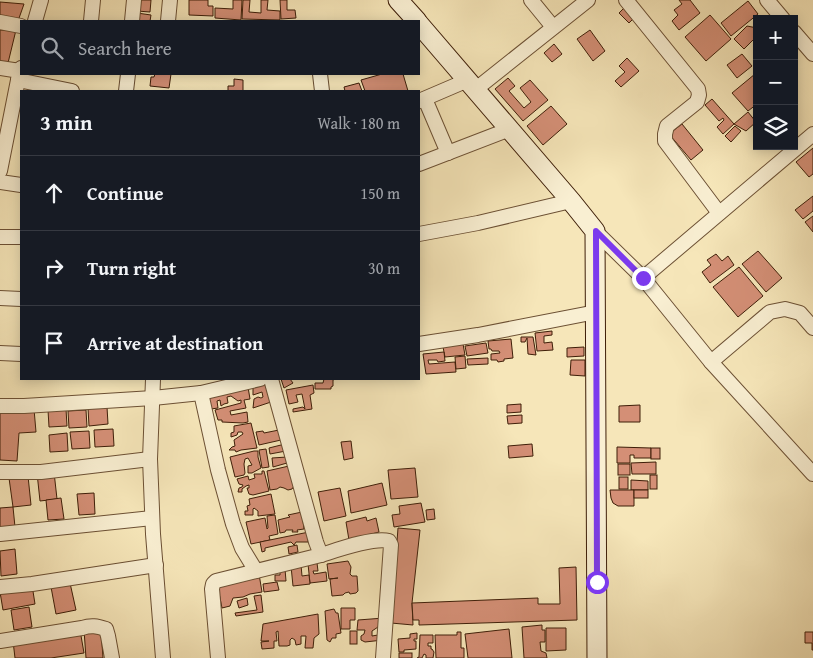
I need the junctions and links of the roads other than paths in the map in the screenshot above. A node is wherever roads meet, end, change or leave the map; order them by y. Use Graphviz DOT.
graph roads {
  1 [pos="41,0"];
  2 [pos="93,0"];
  3 [pos="134,0"];
  4 [pos="170,0"];
  5 [pos="398,0"];
  6 [pos="530,0"];
  7 [pos="588,0"];
  8 [pos="626,0"];
  9 [pos="767,0"];
  10 [pos="780,15"];
  11 [pos="35,20"];
  12 [pos="91,20"];
  13 [pos="132,20"];
  14 [pos="168,20"];
  15 [pos="415,20"];
  16 [pos="0,22"];
  17 [pos="20,26"];
  18 [pos="420,26"];
  19 [pos="553,27"];
  20 [pos="798,37"];
  21 [pos="813,54"];
  22 [pos="0,68"];
  23 [pos="20,73"];
  24 [pos="26,75"];
  25 [pos="128,75"];
  26 [pos="320,75"];
  27 [pos="472,85"];
  28 [pos="69,90"];
  29 [pos="126,90"];
  30 [pos="322,90"];
  31 [pos="422,100"];
  32 [pos="510,129"];
  33 [pos="813,134"];
  34 [pos="3,139"];
  35 [pos="448,153"];
  36 [pos="420,164"];
  37 [pos="0,171"];
  38 [pos="0,182"];
  39 [pos="20,186"];
  40 [pos="571,201"];
  41 [pos="719,214"];
  42 [pos="596,231"];
  43 [pos="420,234"];
  44 [pos="0,237"];
  45 [pos="20,237"];
  46 [pos="643,278"];
  47 [pos="0,298"];
  48 [pos="20,299"];
  49 [pos="596,312"];
  50 [pos="813,328"];
  51 [pos="420,344"];
  52 [pos="0,353"];
  53 [pos="20,354"];
  54 [pos="711,362"];
  55 [pos="153,380"];
  56 [pos="256,380"];
  57 [pos="272,380"];
  58 [pos="201,393"];
  59 [pos="153,398"];
  60 [pos="0,406"];
  61 [pos="150,459"];
  62 [pos="0,472"];
  63 [pos="813,474"];
  64 [pos="152,518"];
  65 [pos="0,534"];
  66 [pos="321,555"];
  67 [pos="156,565"];
  68 [pos="256,571"];
  69 [pos="0,587"];
  70 [pos="0,641"];
  71 [pos="112,658"];
  72 [pos="163,658"];
  73 [pos="218,658"];
  74 [pos="383,658"];
  75 [pos="597,658"];
  1 -- 11 [label="street"];
  2 -- 12 [label="street"];
  3 -- 13 [label="street"];
  4 -- 14 [label="street"];
  5 -- 15 [label="street"];
  6 -- 19 [label="street"];
  7 -- 19 [label="street"];
  8 -- 41 [label="street"];
  9 -- 10 [label="street"];
  16 -- 17 [label="street"];
  18 -- 27 [label="street"];
  19 -- 27 [label="street"];
  20 -- 21 [label="street"];
  22 -- 23 [label="street"];
  23 -- 34 [label="street"];
  24 -- 28 [label="street"];
  25 -- 29 [label="street"];
  26 -- 30 [label="street"];
  27 -- 31 [label="street"];
  27 -- 32 [label="street"];
  31 -- 35 [label="street"];
  32 -- 35 [label="street"];
  32 -- 40 [label="street"];
  33 -- 41 [label="street"];
  34 -- 37 [label="street"];
  35 -- 36 [label="street"];
  38 -- 39 [label="street"];
  40 -- 42 [label="street"];
  40 -- 43 [label="street"];
  41 -- 46 [label="street"];
  42 -- 46 [label="street"];
  42 -- 49 [label="street"];
  44 -- 45 [label="street"];
  46 -- 54 [label="street"];
  47 -- 48 [label="street"];
  49 -- 51 [label="street"];
  49 -- 75 [label="street"];
  50 -- 54 [label="street"];
  52 -- 53 [label="street"];
  54 -- 63 [label="street"];
  55 -- 59 [label="street"];
  56 -- 58 [label="street"];
  57 -- 66 [label="street"];
  58 -- 59 [label="street"];
  58 -- 68 [label="street"];
  59 -- 60 [label="street"];
  59 -- 61 [label="street"];
  61 -- 62 [label="street"];
  61 -- 64 [label="street"];
  64 -- 65 [label="street"];
  64 -- 67 [label="street"];
  66 -- 68 [label="street"];
  66 -- 74 [label="street"];
  67 -- 69 [label="street"];
  67 -- 72 [label="street"];
  68 -- 73 [label="street"];
  70 -- 71 [label="street"];
}
